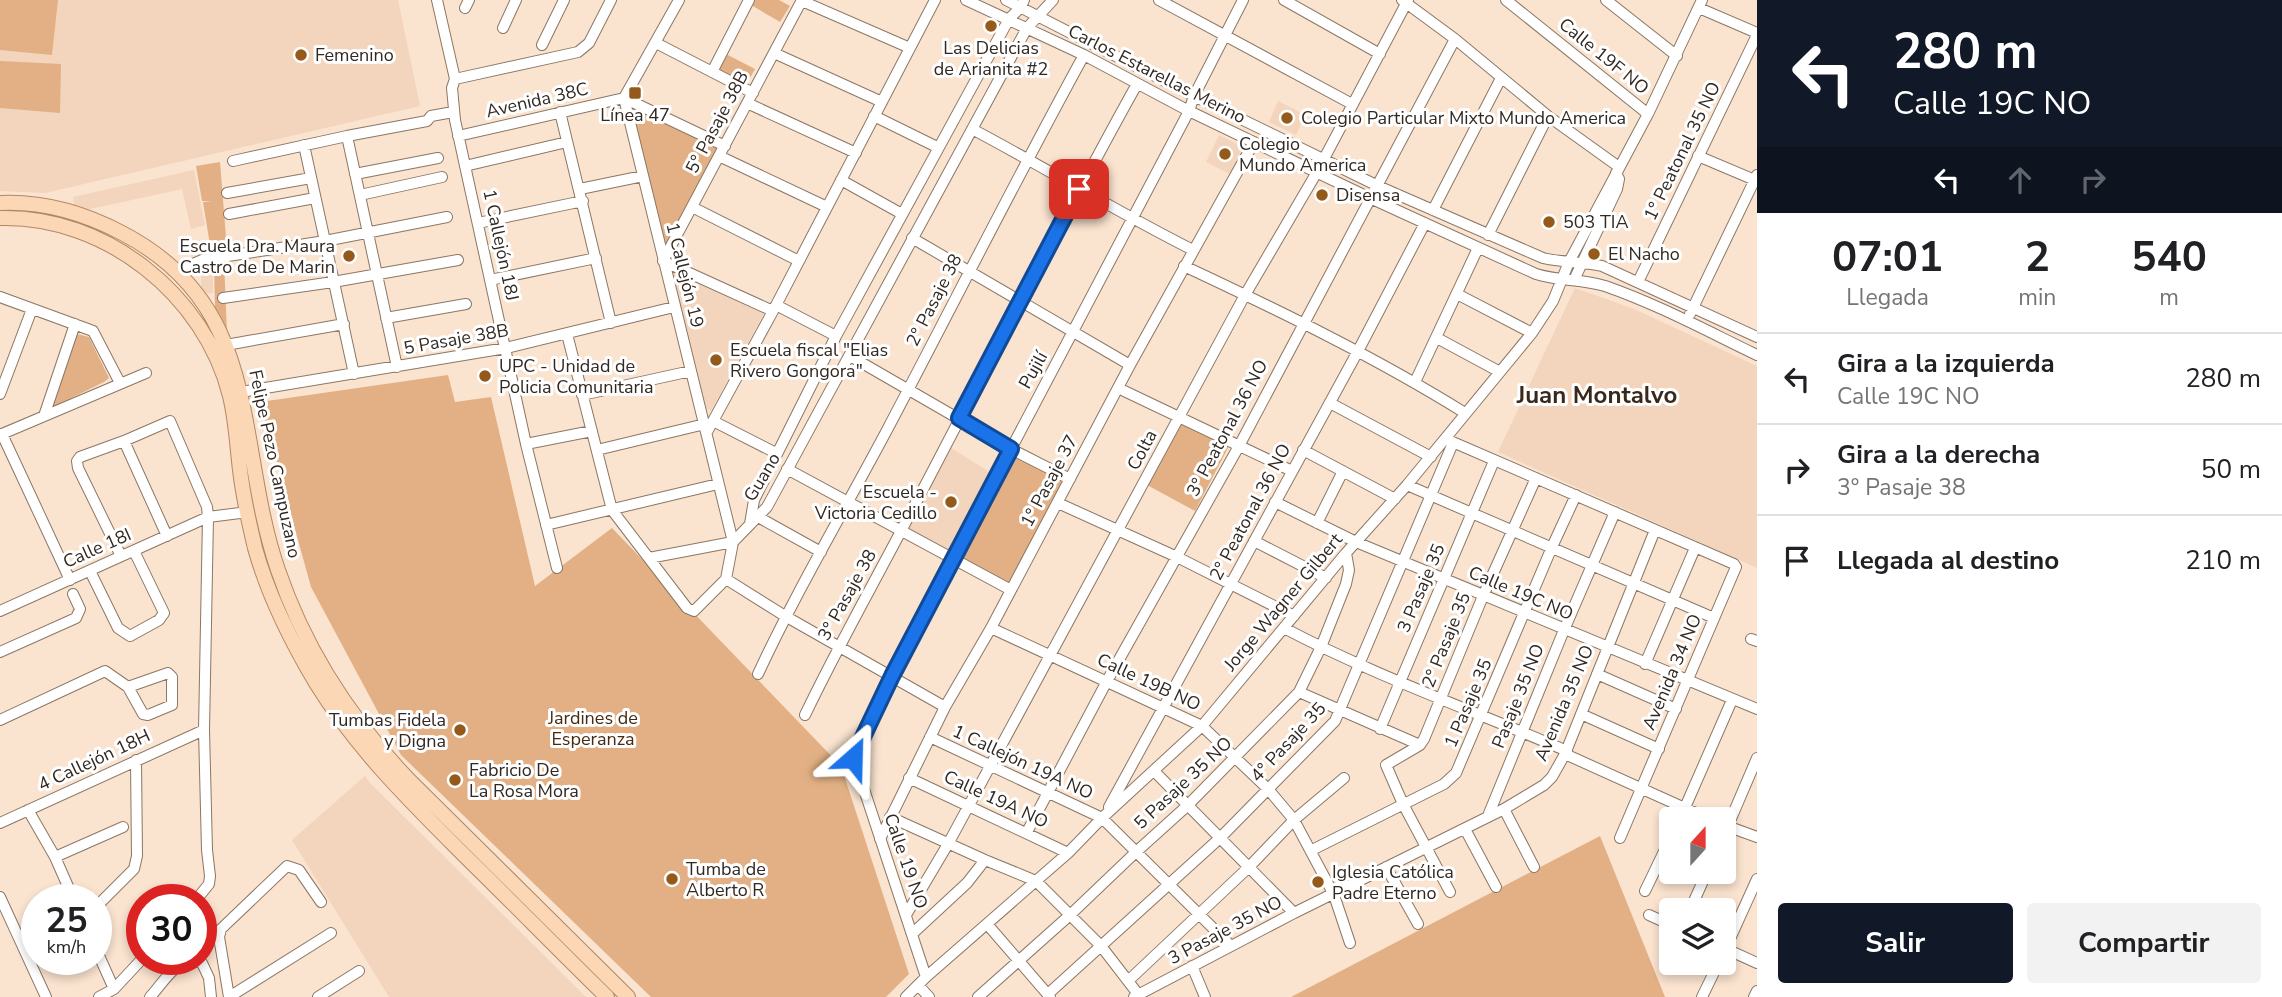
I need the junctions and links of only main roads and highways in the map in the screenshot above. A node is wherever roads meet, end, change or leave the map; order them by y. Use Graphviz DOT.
graph roads {
  1 [pos="0,203"];
  2 [pos="0,218"];
  3 [pos="607,997"];
  4 [pos="628,997"];
  1 -- 4 [label="main road, Felipe Pezo Campuzano"];
  2 -- 3 [label="main road, Felipe Pezo Campuzano"];
}
